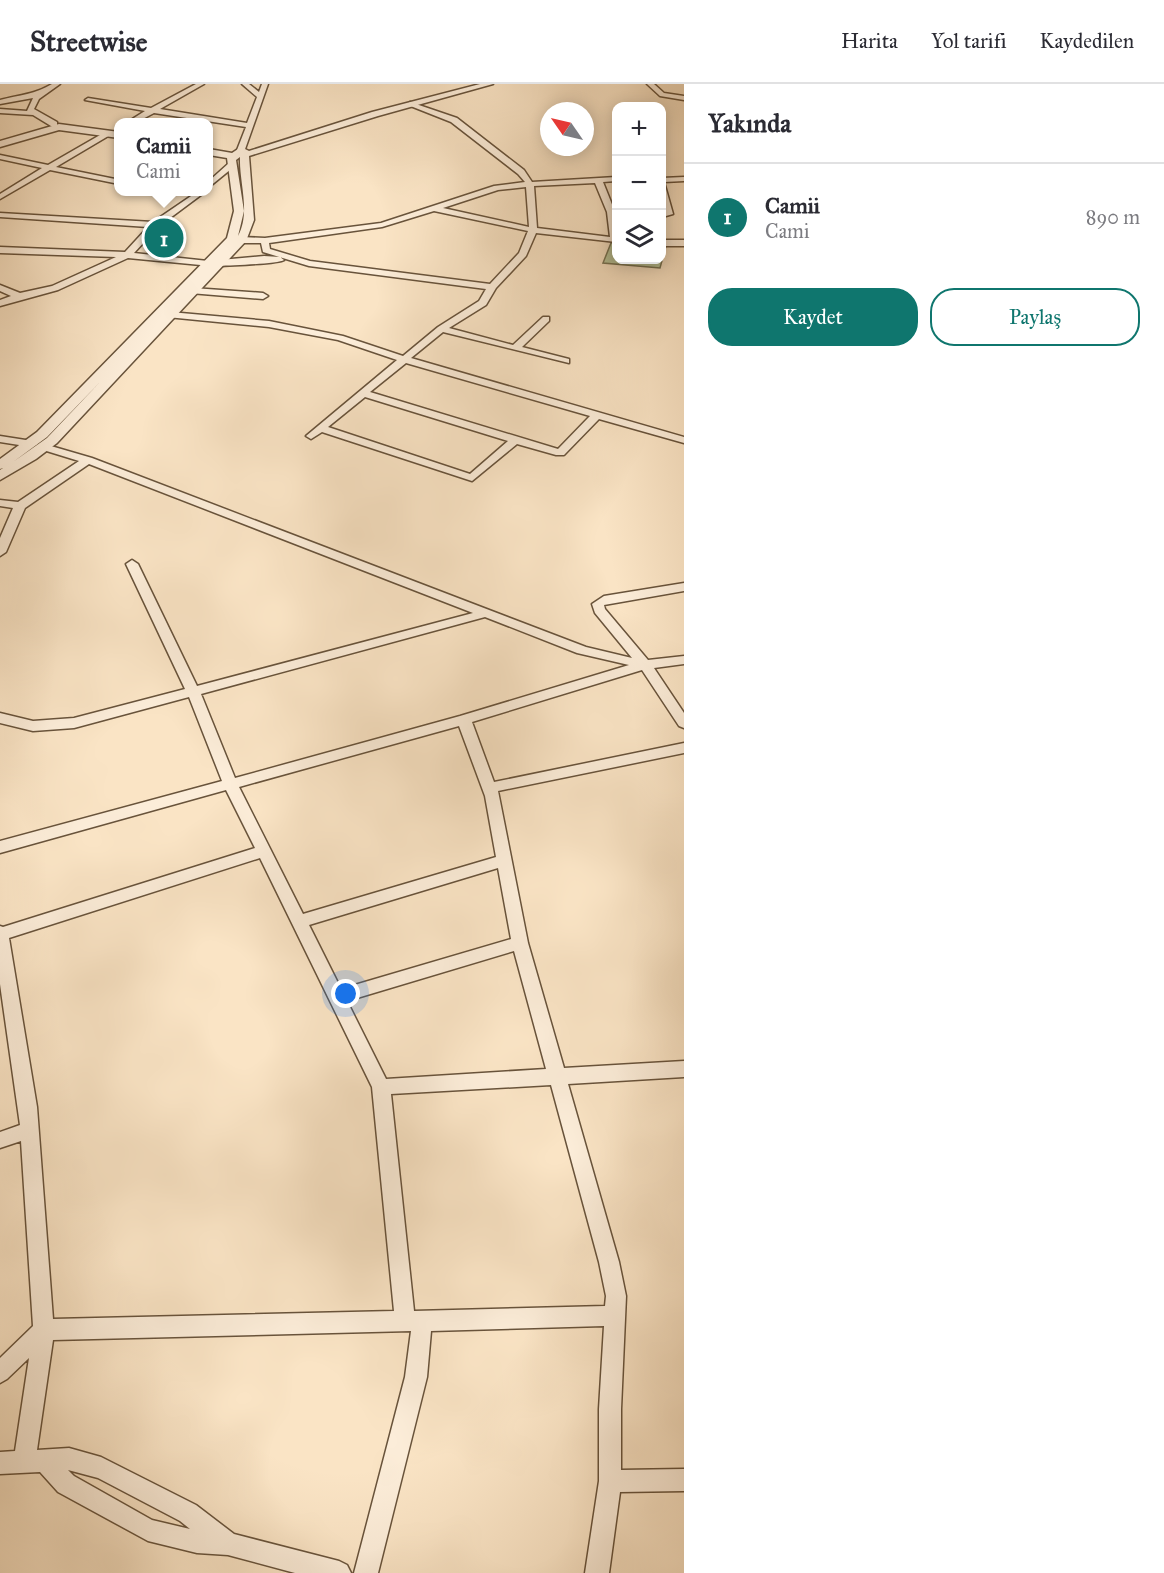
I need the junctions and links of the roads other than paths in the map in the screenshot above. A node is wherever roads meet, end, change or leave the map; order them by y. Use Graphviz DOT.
graph roads {
  1 [pos="57,84"];
  2 [pos="201,84"];
  3 [pos="245,84"];
  4 [pos="265,84"];
  5 [pos="475,84"];
  6 [pos="489,84"];
  7 [pos="650,84"];
  8 [pos="40,95"];
  9 [pos="261,97"];
  10 [pos="684,98"];
  11 [pos="88,100"];
  12 [pos="0,102"];
  13 [pos="410,104"];
  14 [pos="151,110"];
  15 [pos="0,111"];
  16 [pos="32,113"];
  17 [pos="137,118"];
  18 [pos="201,118"];
  19 [pos="213,120"];
  20 [pos="55,126"];
  21 [pos="251,126"];
  22 [pos="114,132"];
  23 [pos="114,133"];
  24 [pos="0,142"];
  25 [pos="213,149"];
  26 [pos="213,153"];
  27 [pos="237,156"];
  28 [pos="0,157"];
  29 [pos="49,168"];
  30 [pos="598,179"];
  31 [pos="612,179"];
  32 [pos="684,179"];
  33 [pos="213,181"];
  34 [pos="666,181"];
  35 [pos="114,182"];
  36 [pos="530,184"];
  37 [pos="195,196"];
  38 [pos="0,197"];
  39 [pos="436,208"];
  40 [pos="613,210"];
  41 [pos="0,215"];
  42 [pos="155,225"];
  43 [pos="533,231"];
  44 [pos="241,240"];
  45 [pos="612,240"];
  46 [pos="266,241"];
  47 [pos="666,243"];
  48 [pos="684,243"];
  49 [pos="0,250"];
  50 [pos="127,255"];
  51 [pos="214,263"];
  52 [pos="309,263"];
  53 [pos="492,287"];
  54 [pos="0,288"];
  55 [pos="193,291"];
  56 [pos="19,296"];
  57 [pos="263,296"];
  58 [pos="0,303"];
  59 [pos="170,315"];
  60 [pos="546,319"];
  61 [pos="441,329"];
  62 [pos="514,348"];
  63 [pos="402,359"];
  64 [pos="566,362"];
  65 [pos="362,393"];
  66 [pos="598,414"];
  67 [pos="321,428"];
  68 [pos="311,436"];
  69 [pos="0,439"];
  70 [pos="515,440"];
  71 [pos="684,440"];
  72 [pos="38,445"];
  73 [pos="88,460"];
  74 [pos="0,465"];
  75 [pos="0,476"];
  76 [pos="0,503"];
  77 [pos="20,506"];
  78 [pos="0,552"];
  79 [pos="132,564"];
  80 [pos="684,587"];
  81 [pos="486,613"];
  82 [pos="684,660"];
  83 [pos="645,665"];
  84 [pos="193,691"];
  85 [pos="0,718"];
  86 [pos="464,720"];
  87 [pos="684,723"];
  88 [pos="684,748"];
  89 [pos="230,783"];
  90 [pos="489,788"];
  91 [pos="0,847"];
  92 [pos="264,851"];
  93 [pos="503,861"];
  94 [pos="298,922"];
  95 [pos="0,933"];
  96 [pos="519,943"];
  97 [pos="336,998"];
  98 [pos="7,1018"];
  99 [pos="684,1069"];
  100 [pos="557,1075"];
  101 [pos="381,1087"];
  102 [pos="30,1130"];
  103 [pos="0,1140"];
  104 [pos="615,1316"];
  105 [pos="413,1321"];
  106 [pos="44,1330"];
  107 [pos="0,1372"];
  108 [pos="34,1461"];
  109 [pos="0,1463"];
  110 [pos="684,1480"];
  111 [pos="610,1481"];
  112 [pos="228,1544"];
  113 [pos="339,1573"];
  114 [pos="366,1573"];
  115 [pos="597,1573"];
  1 -- 8 [label="street"];
  2 -- 14 [label="street"];
  3 -- 9 [label="street"];
  4 -- 9 [label="street"];
  5 -- 27 [label="street"];
  6 -- 13 [label="street"];
  7 -- 10 [label="street"];
  8 -- 12 [label="street"];
  8 -- 16 [label="street"];
  9 -- 21 [label="street"];
  11 -- 14 [label="street"];
  13 -- 27 [label="street"];
  13 -- 36 [label="street"];
  14 -- 17 [label="street"];
  14 -- 18 [label="street"];
  15 -- 16 [label="street"];
  16 -- 20 [label="street"];
  19 -- 21 [label="street"];
  20 -- 22 [label="street"];
  20 -- 24 [label="street"];
  21 -- 27 [label="street"];
  23 -- 29 [label="street"];
  25 -- 27 [label="street"];
  26 -- 27 [label="street"];
  27 -- 33 [label="street"];
  27 -- 44 [label="street"];
  27 -- 51 [label="street"];
  28 -- 29 [label="street"];
  29 -- 35 [label="street"];
  29 -- 38 [label="street"];
  30 -- 31 [label="street"];
  30 -- 36 [label="street"];
  30 -- 40 [label="street"];
  32 -- 34 [label="street"];
  36 -- 39 [label="street"];
  36 -- 43 [label="street"];
  37 -- 42 [label="street"];
  39 -- 43 [label="street"];
  39 -- 46 [label="street"];
  41 -- 42 [label="street"];
  42 -- 50 [label="street"];
  43 -- 45 [label="street"];
  43 -- 53 [label="street"];
  44 -- 46 [label="street"];
  44 -- 51 [label="street"];
  46 -- 52 [label="street"];
  47 -- 48 [label="street"];
  49 -- 50 [label="street"];
  50 -- 51 [label="street"];
  50 -- 56 [label="street"];
  51 -- 52 [label="street"];
  51 -- 55 [label="street"];
  51 -- 72 [label="street"];
  52 -- 53 [label="street"];
  53 -- 61 [label="street"];
  54 -- 56 [label="street"];
  55 -- 57 [label="street"];
  55 -- 59 [label="street"];
  56 -- 58 [label="street"];
  59 -- 63 [label="street"];
  59 -- 72 [label="street"];
  60 -- 62 [label="street"];
  61 -- 62 [label="street"];
  61 -- 63 [label="street"];
  62 -- 64 [label="street"];
  63 -- 65 [label="street"];
  63 -- 66 [label="street"];
  65 -- 67 [label="street"];
  65 -- 70 [label="street"];
  66 -- 70 [label="street"];
  66 -- 71 [label="street"];
  67 -- 68 [label="street"];
  67 -- 70 [label="street"];
  69 -- 72 [label="street"];
  72 -- 73 [label="street"];
  72 -- 74 [label="street"];
  72 -- 75 [label="street"];
  73 -- 77 [label="street"];
  73 -- 81 [label="street"];
  76 -- 77 [label="street"];
  77 -- 78 [label="street"];
  79 -- 84 [label="street"];
  80 -- 83 [label="street"];
  81 -- 83 [label="street"];
  81 -- 84 [label="street"];
  82 -- 83 [label="street"];
  83 -- 86 [label="street"];
  83 -- 87 [label="street"];
  84 -- 85 [label="street"];
  84 -- 89 [label="street"];
  86 -- 89 [label="street"];
  86 -- 90 [label="street"];
  88 -- 90 [label="street"];
  89 -- 91 [label="street"];
  89 -- 92 [label="street"];
  90 -- 93 [label="street"];
  92 -- 94 [label="street"];
  92 -- 95 [label="street"];
  93 -- 94 [label="street"];
  93 -- 96 [label="street"];
  94 -- 97 [label="street"];
  95 -- 98 [label="street"];
  96 -- 97 [label="street"];
  96 -- 100 [label="street"];
  97 -- 101 [label="street"];
  98 -- 102 [label="street"];
  99 -- 100 [label="street"];
  100 -- 101 [label="street"];
  100 -- 104 [label="street"];
  101 -- 105 [label="street"];
  102 -- 103 [label="street"];
  102 -- 106 [label="street"];
  104 -- 105 [label="street"];
  104 -- 111 [label="street"];
  105 -- 106 [label="street"];
  105 -- 114 [label="street"];
  106 -- 107 [label="street"];
  106 -- 108 [label="street"];
  108 -- 109 [label="street"];
  108 -- 112 [label="street"];
  108 -- 112 [label="street"];
  110 -- 111 [label="street"];
  111 -- 115 [label="street"];
  112 -- 113 [label="street"];
}
